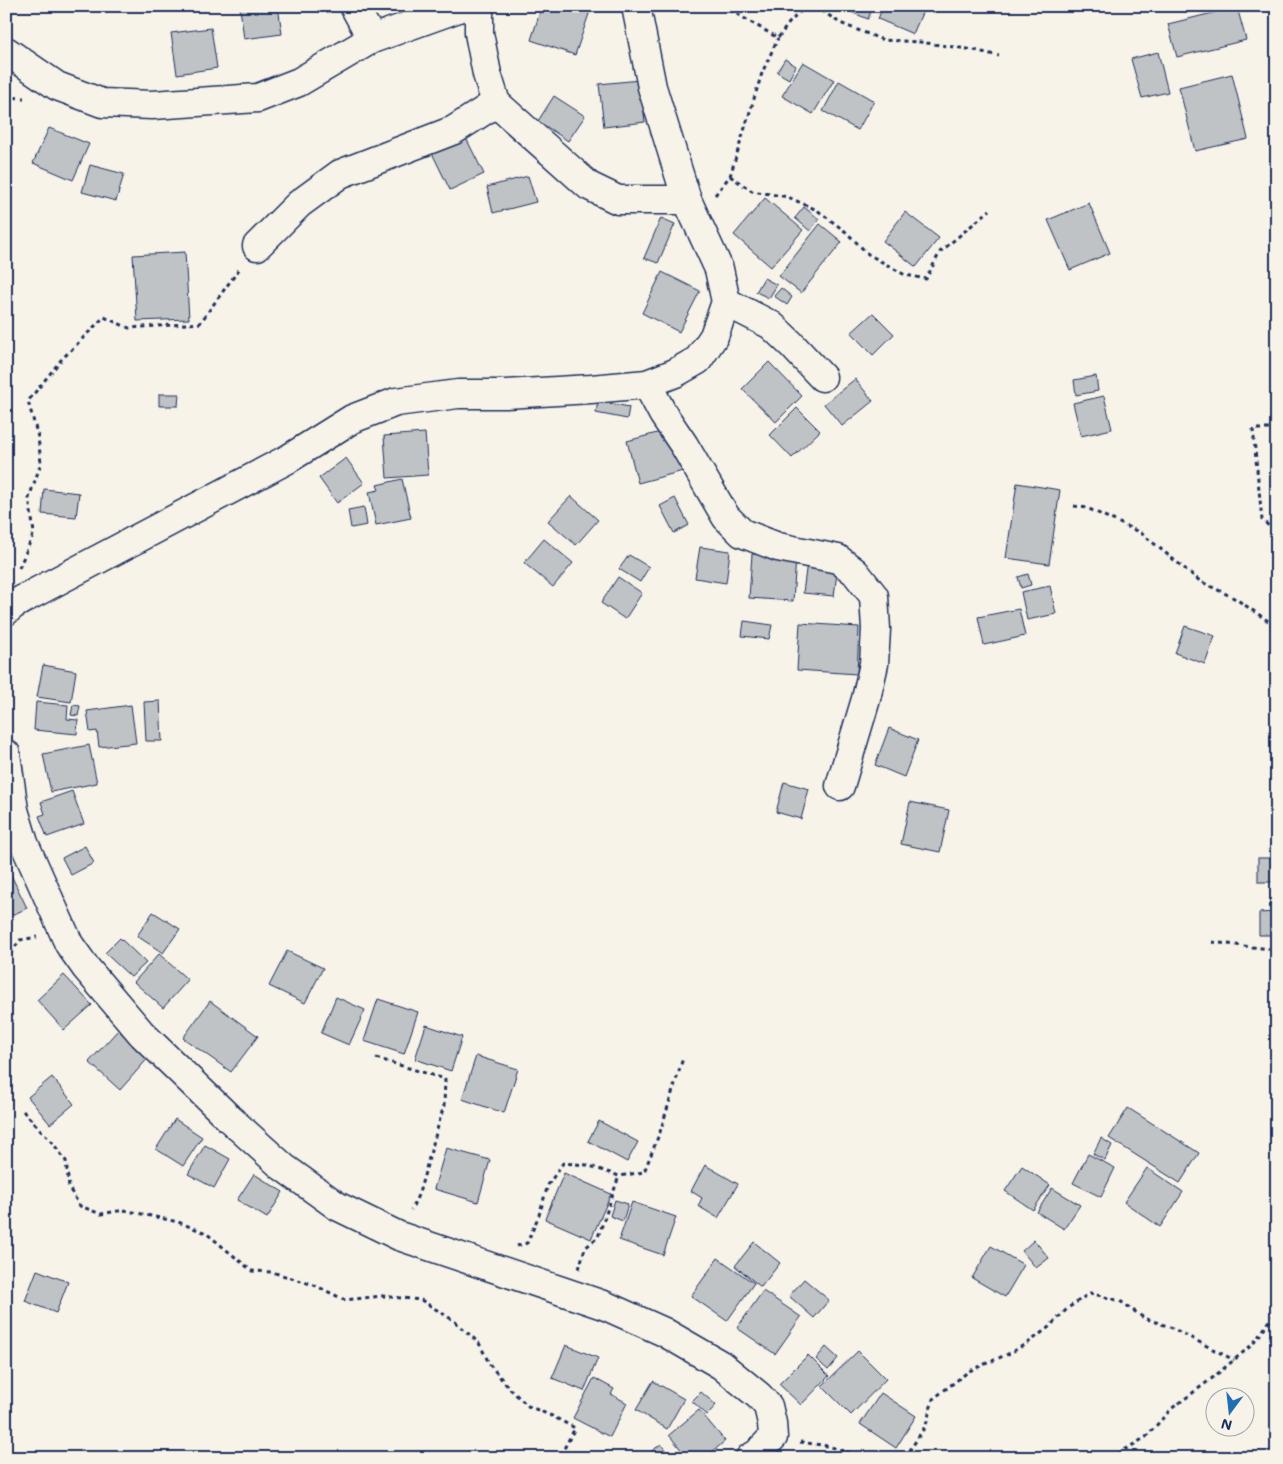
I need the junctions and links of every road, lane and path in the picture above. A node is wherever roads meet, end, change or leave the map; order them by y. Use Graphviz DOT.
graph roads {
  1 [pos="354,6"];
  2 [pos="464,6"];
  3 [pos="479,6"];
  4 [pos="636,6"];
  5 [pos="723,6"];
  6 [pos="806,6"];
  7 [pos="815,6"];
  8 [pos="778,38"];
  9 [pos="372,39"];
  10 [pos="6,51"];
  11 [pos="999,56"];
  12 [pos="496,103"];
  13 [pos="730,176"];
  14 [pos="687,200"];
  15 [pos="990,210"];
  16 [pos="257,246"];
  17 [pos="726,302"];
  18 [pos="822,377"];
  19 [pos="647,384"];
  20 [pos="1277,429"];
  21 [pos="1074,506"];
  22 [pos="1277,533"];
  23 [pos="18,570"];
  24 [pos="6,611"];
  25 [pos="1277,627"];
  26 [pos="6,754"];
  27 [pos="840,786"];
  28 [pos="1212,942"];
  29 [pos="69,944"];
  30 [pos="1277,950"];
  31 [pos="6,960"];
  32 [pos="376,1058"];
  33 [pos="683,1058"];
  34 [pos="23,1112"];
  35 [pos="619,1176"];
  36 [pos="399,1236"];
  37 [pos="478,1264"];
  38 [pos="577,1275"];
  39 [pos="1277,1311"];
  40 [pos="1234,1360"];
  41 [pos="772,1437"];
  42 [pos="559,1458"];
  43 [pos="750,1458"];
  44 [pos="866,1458"];
  45 [pos="905,1458"];
  46 [pos="1111,1458"];
  1 -- 9 [label="street"];
  2 -- 9 [label="street"];
  3 -- 12 [label="street"];
  4 -- 14 [label="street"];
  5 -- 8 [label="path"];
  6 -- 8 [label="path"];
  7 -- 11 [label="path"];
  8 -- 13 [label="path"];
  9 -- 10 [label="street"];
  12 -- 14 [label="street"];
  12 -- 16 [label="street"];
  13 -- 14 [label="path"];
  13 -- 15 [label="path"];
  14 -- 17 [label="street"];
  16 -- 23 [label="path"];
  17 -- 18 [label="street"];
  17 -- 19 [label="street"];
  19 -- 24 [label="street"];
  19 -- 27 [label="street"];
  20 -- 22 [label="path"];
  21 -- 25 [label="path"];
  26 -- 29 [label="street"];
  28 -- 30 [label="path"];
  29 -- 31 [label="path"];
  29 -- 36 [label="street"];
  32 -- 36 [label="path"];
  33 -- 35 [label="path"];
  34 -- 42 [label="path"];
  35 -- 37 [label="path"];
  35 -- 38 [label="path"];
  36 -- 37 [label="street"];
  37 -- 41 [label="street"];
  39 -- 40 [label="path"];
  40 -- 45 [label="path"];
  40 -- 46 [label="path"];
  41 -- 43 [label="street"];
  41 -- 44 [label="path"];
}
